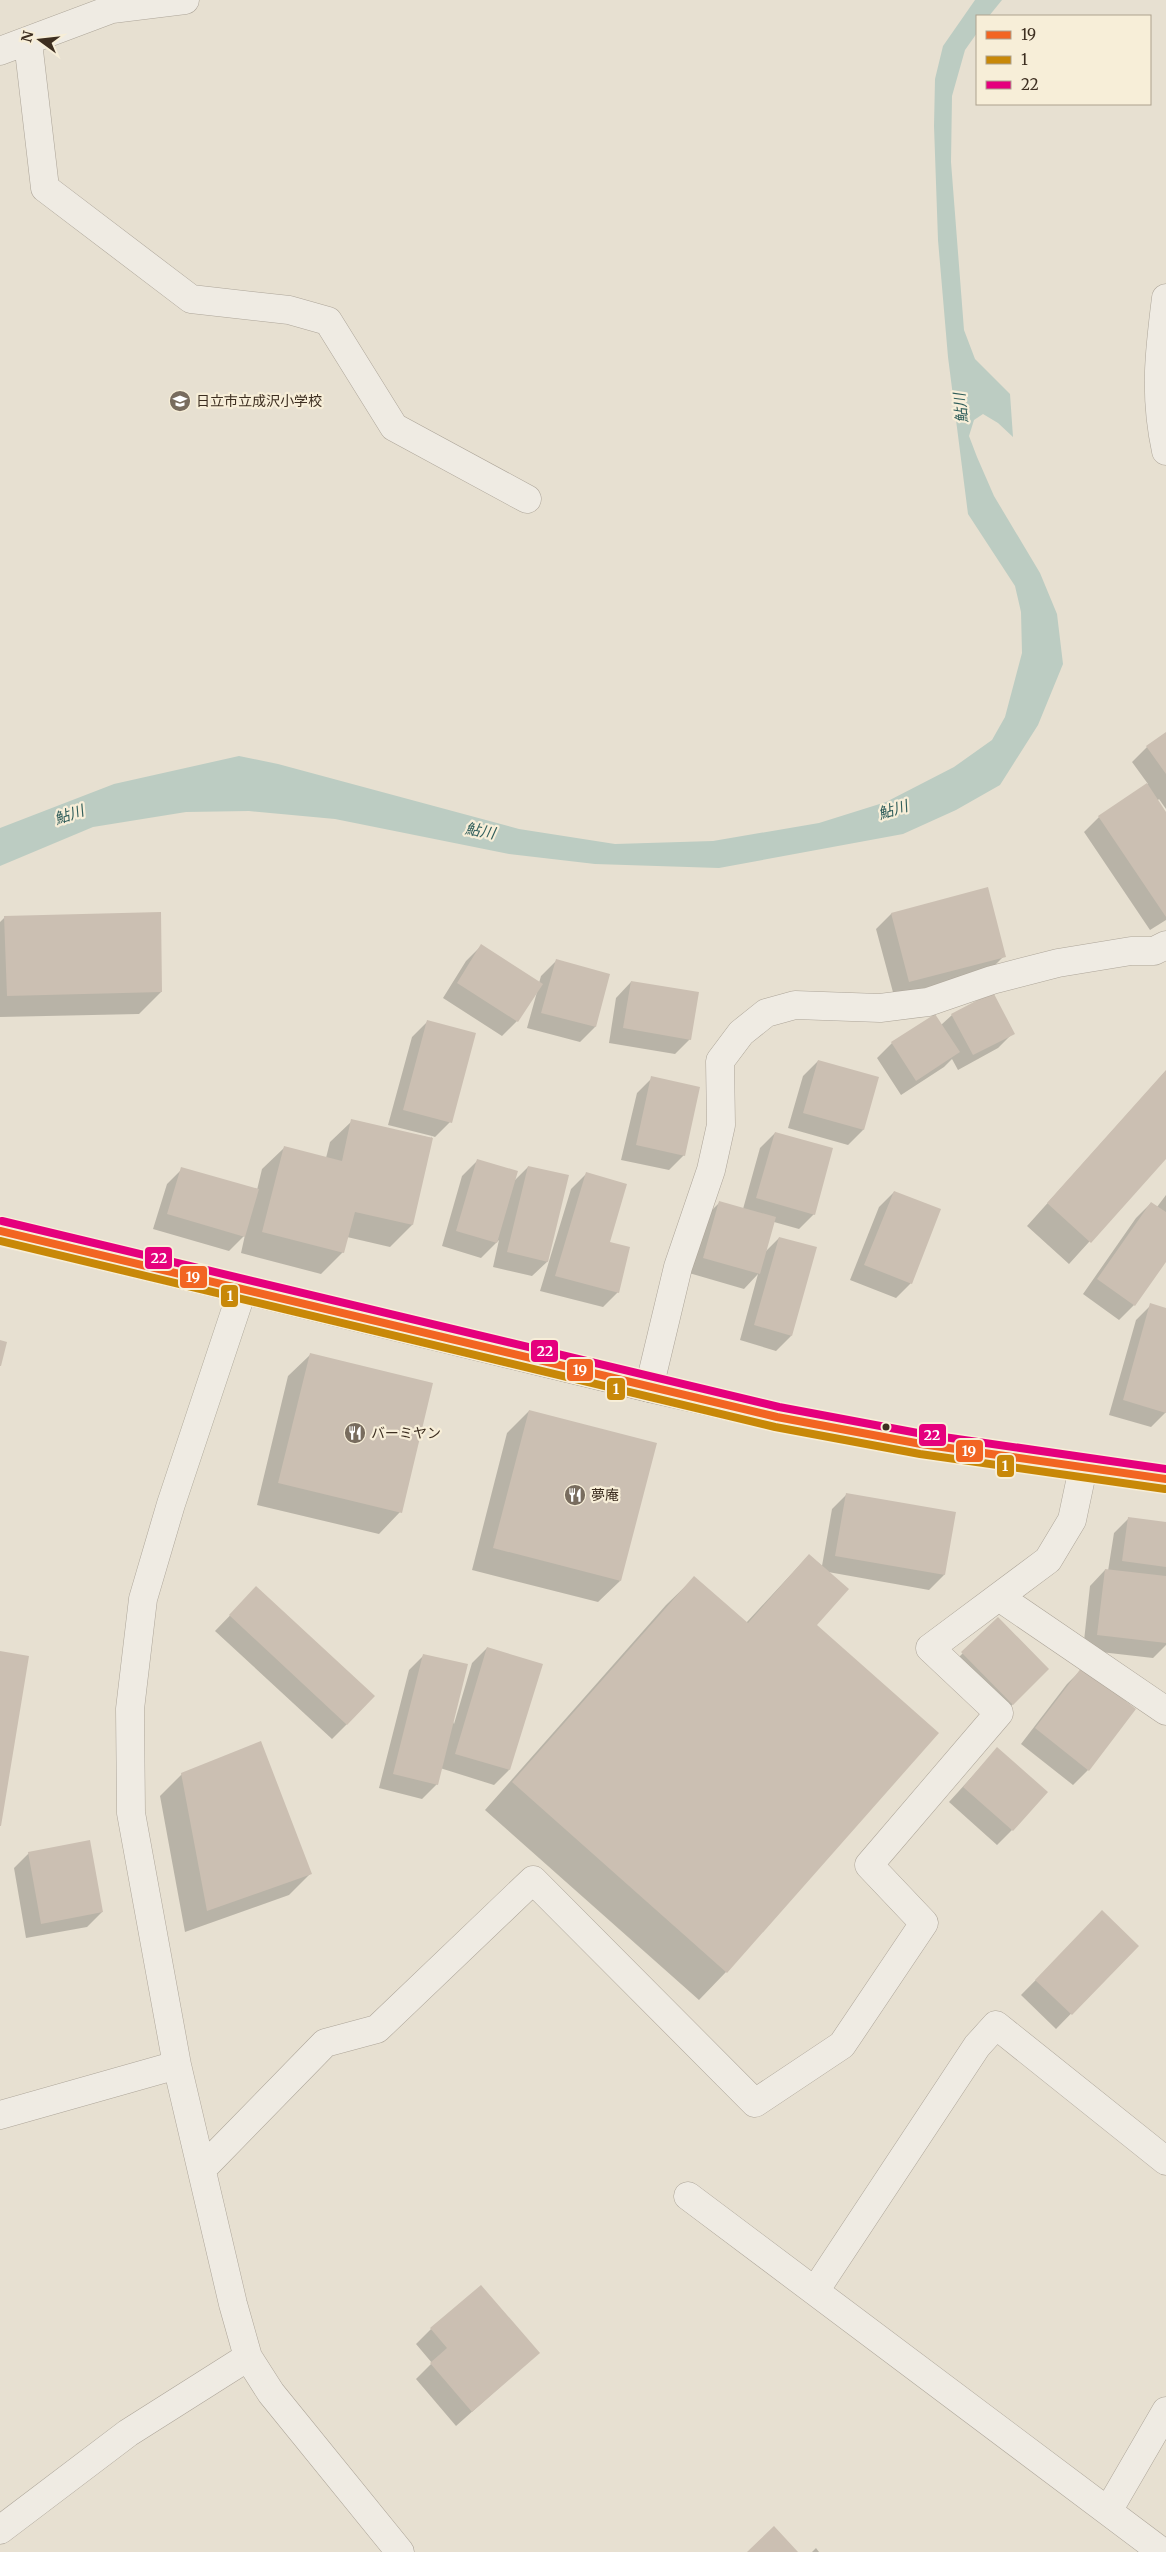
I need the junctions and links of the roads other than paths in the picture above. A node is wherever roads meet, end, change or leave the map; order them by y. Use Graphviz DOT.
graph roads {
  1 [pos="185,0"];
  2 [pos="110,5"];
  3 [pos="28,42"];
  4 [pos="0,51"];
  5 [pos="1166,298"];
  6 [pos="1166,451"];
  7 [pos="527,499"];
  8 [pos="1166,945"];
  9 [pos="0,1232"];
  10 [pos="242,1291"];
  11 [pos="648,1388"];
  12 [pos="1083,1468"];
  13 [pos="1166,1478"];
  14 [pos="999,1597"];
  15 [pos="1166,1711"];
  16 [pos="177,2065"];
  17 [pos="0,2114"];
  18 [pos="1166,2161"];
  19 [pos="202,2169"];
  20 [pos="688,2196"];
  21 [pos="815,2291"];
  22 [pos="248,2357"];
  23 [pos="1166,2411"];
  24 [pos="1108,2512"];
  25 [pos="0,2530"];
  26 [pos="400,2552"];
  27 [pos="1162,2552"];
  1 -- 2 [label="street"];
  2 -- 3 [label="street"];
  3 -- 4 [label="street"];
  3 -- 7 [label="street"];
  5 -- 6 [label="street"];
  8 -- 11 [label="street"];
  9 -- 10 [label="highway"];
  10 -- 11 [label="highway"];
  10 -- 16 [label="street"];
  11 -- 12 [label="highway"];
  12 -- 13 [label="highway"];
  12 -- 14 [label="street"];
  14 -- 15 [label="street"];
  14 -- 19 [label="street"];
  16 -- 17 [label="street"];
  16 -- 19 [label="street"];
  18 -- 21 [label="street"];
  19 -- 22 [label="street"];
  20 -- 21 [label="street"];
  21 -- 24 [label="street"];
  22 -- 25 [label="street"];
  22 -- 26 [label="street"];
  23 -- 24 [label="street"];
  24 -- 27 [label="street"];
}
